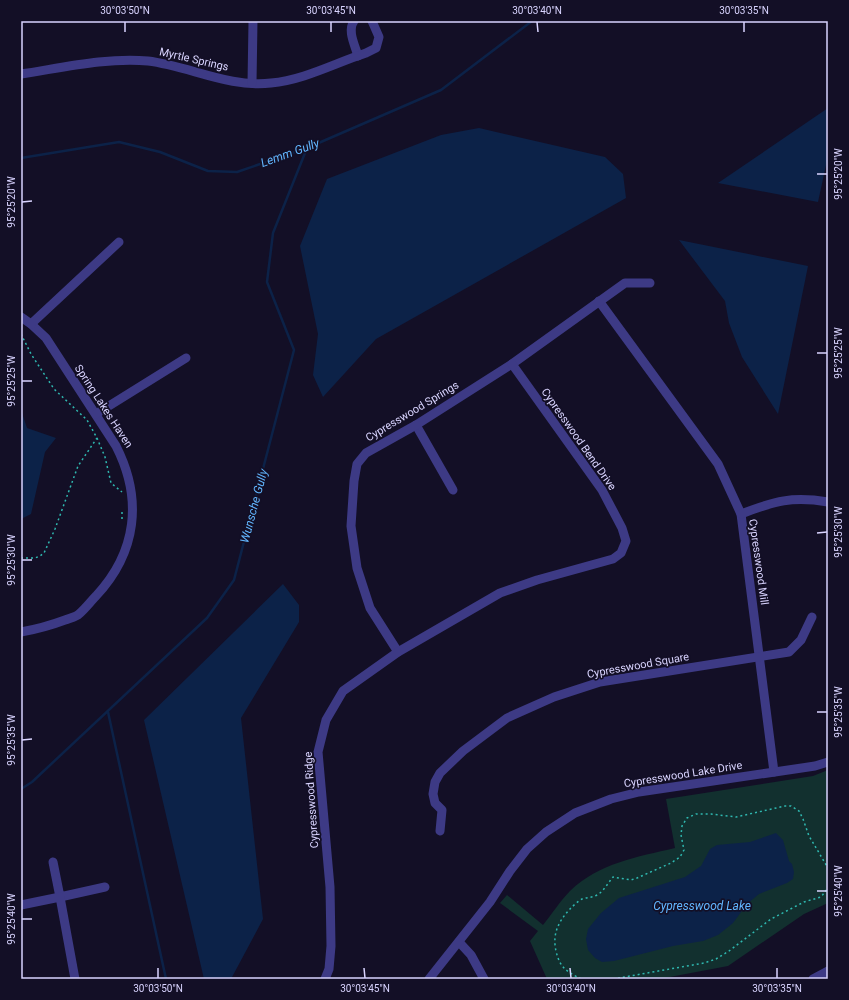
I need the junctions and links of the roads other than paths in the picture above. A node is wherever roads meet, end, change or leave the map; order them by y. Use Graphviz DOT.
graph roads {
  1 [pos="253,21"];
  2 [pos="354,21"];
  3 [pos="372,21"];
  4 [pos="358,56"];
  5 [pos="21,74"];
  6 [pos="252,83"];
  7 [pos="119,242"];
  8 [pos="650,283"];
  9 [pos="599,302"];
  10 [pos="21,317"];
  11 [pos="31,324"];
  12 [pos="186,358"];
  13 [pos="512,364"];
  14 [pos="96,414"];
  15 [pos="416,425"];
  16 [pos="453,490"];
  17 [pos="828,502"];
  18 [pos="741,514"];
  19 [pos="621,554"];
  20 [pos="812,616"];
  21 [pos="21,632"];
  22 [pos="398,652"];
  23 [pos="760,657"];
  24 [pos="828,762"];
  25 [pos="774,772"];
  26 [pos="440,831"];
  27 [pos="53,862"];
  28 [pos="105,887"];
  29 [pos="60,897"];
  30 [pos="21,905"];
  31 [pos="459,942"];
  32 [pos="828,971"];
  33 [pos="75,979"];
  34 [pos="326,979"];
  35 [pos="429,979"];
  36 [pos="484,979"];
  37 [pos="813,979"];
  1 -- 6 [label="street"];
  2 -- 4 [label="street"];
  3 -- 4 [label="street, Myrtle Springs"];
  4 -- 6 [label="street, Myrtle Springs"];
  5 -- 6 [label="street, Myrtle Springs"];
  7 -- 11 [label="street"];
  8 -- 9 [label="street, Cypresswood Springs"];
  9 -- 13 [label="street, Cypresswood Springs"];
  9 -- 18 [label="street, Cypresswood Mill"];
  10 -- 11 [label="street, Spring Lakes Haven"];
  11 -- 14 [label="street, Spring Lakes Haven"];
  12 -- 14 [label="street"];
  13 -- 15 [label="street, Cypresswood Springs"];
  13 -- 19 [label="street, Cypresswood Bend Drive"];
  14 -- 21 [label="street, Spring Lakes Haven"];
  15 -- 16 [label="street"];
  15 -- 22 [label="street, Cypresswood Springs"];
  17 -- 18 [label="street"];
  18 -- 23 [label="street, Cypresswood Mill"];
  19 -- 22 [label="street, Cypresswood Ridge"];
  20 -- 23 [label="street, Cypresswood Square"];
  22 -- 34 [label="street, Cypresswood Ridge"];
  23 -- 25 [label="street, Cypresswood Mill"];
  23 -- 26 [label="street, Cypresswood Square"];
  24 -- 25 [label="street, Cypresswood Lake Drive"];
  25 -- 31 [label="street, Cypresswood Lake Drive"];
  27 -- 29 [label="street"];
  28 -- 29 [label="street"];
  29 -- 30 [label="street"];
  29 -- 33 [label="street"];
  31 -- 35 [label="street, Cypresswood Lake Drive"];
  31 -- 36 [label="street"];
  32 -- 37 [label="street"];
}
